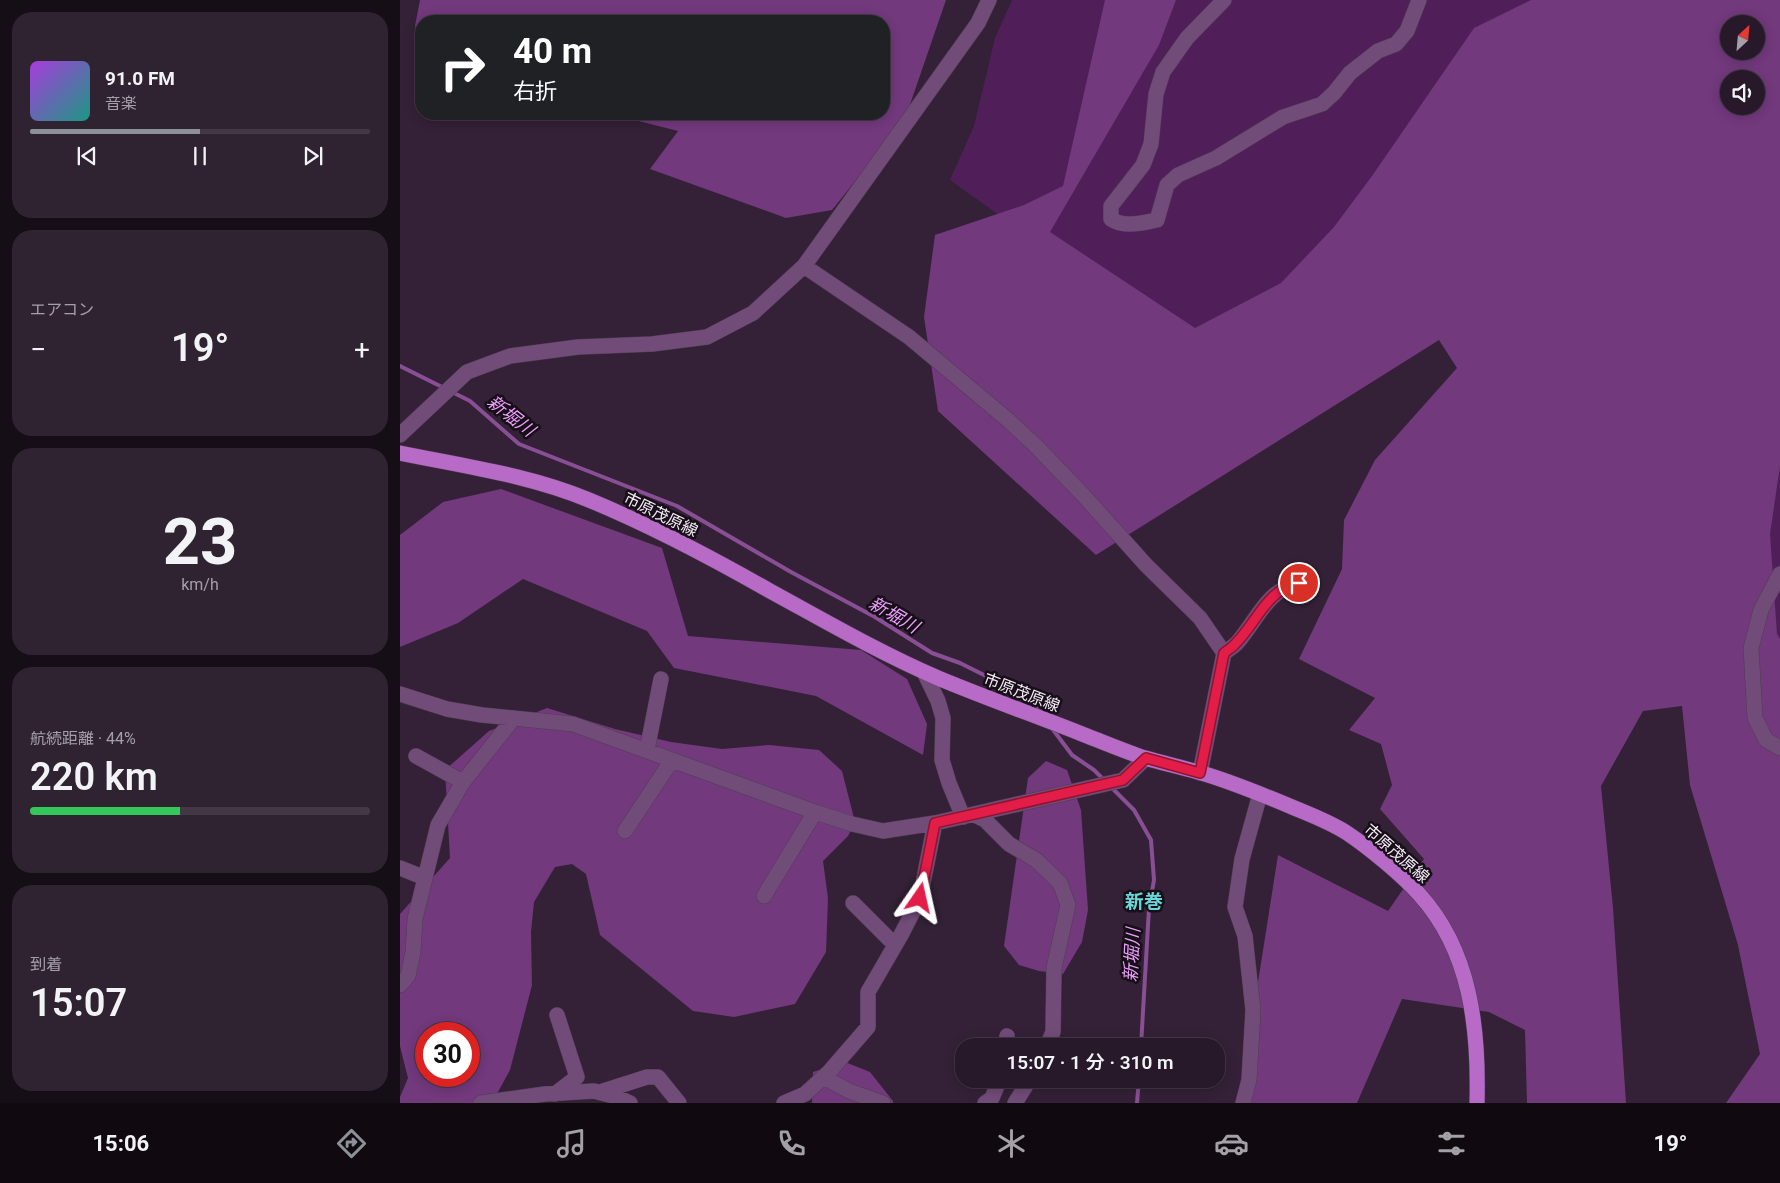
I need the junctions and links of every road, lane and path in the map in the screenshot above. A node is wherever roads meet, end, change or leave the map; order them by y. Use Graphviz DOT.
graph roads {
  1 [pos="989,0"];
  2 [pos="1224,0"];
  3 [pos="1419,0"];
  4 [pos="804,266"];
  5 [pos="400,435"];
  6 [pos="400,453"];
  7 [pos="1780,574"];
  8 [pos="1306,588"];
  9 [pos="1224,653"];
  10 [pos="924,672"];
  11 [pos="661,679"];
  12 [pos="400,694"];
  13 [pos="514,718"];
  14 [pos="1780,748"];
  15 [pos="647,750"];
  16 [pos="416,756"];
  17 [pos="1146,758"];
  18 [pos="672,760"];
  19 [pos="1200,773"];
  20 [pos="463,782"];
  21 [pos="1260,794"];
  22 [pos="815,812"];
  23 [pos="969,816"];
  24 [pos="935,823"];
  25 [pos="624,831"];
  26 [pos="400,868"];
  27 [pos="425,878"];
  28 [pos="764,896"];
  29 [pos="853,903"];
  30 [pos="895,945"];
  31 [pos="400,985"];
  32 [pos="557,1015"];
  33 [pos="1050,1038"];
  34 [pos="823,1077"];
  35 [pos="996,1088"];
  36 [pos="1024,1088"];
  37 [pos="599,1092"];
  38 [pos="555,1098"];
  39 [pos="481,1103"];
  40 [pos="630,1103"];
  41 [pos="679,1103"];
  42 [pos="784,1103"];
  43 [pos="883,1103"];
  44 [pos="985,1103"];
  45 [pos="1015,1103"];
  46 [pos="1243,1103"];
  47 [pos="1477,1103"];
  1 -- 4 [label="street"];
  2 -- 3 [label="street"];
  4 -- 5 [label="street"];
  4 -- 9 [label="street"];
  6 -- 10 [label="main road, 市原茂原線"];
  7 -- 14 [label="street"];
  8 -- 9 [label="street"];
  9 -- 19 [label="street"];
  10 -- 17 [label="main road, 市原茂原線"];
  10 -- 23 [label="street"];
  11 -- 15 [label="street"];
  12 -- 13 [label="street"];
  13 -- 15 [label="street"];
  13 -- 20 [label="street"];
  15 -- 18 [label="street"];
  16 -- 20 [label="street"];
  17 -- 19 [label="main road, 市原茂原線"];
  17 -- 23 [label="street"];
  18 -- 22 [label="street"];
  18 -- 25 [label="street"];
  19 -- 21 [label="main road, 市原茂原線"];
  20 -- 27 [label="street"];
  21 -- 46 [label="street"];
  21 -- 47 [label="main road, 市原茂原線"];
  22 -- 24 [label="street"];
  22 -- 28 [label="street"];
  23 -- 24 [label="street"];
  23 -- 33 [label="street"];
  24 -- 30 [label="street"];
  26 -- 27 [label="street"];
  27 -- 31 [label="street"];
  29 -- 30 [label="street"];
  30 -- 34 [label="street"];
  32 -- 38 [label="street"];
  34 -- 42 [label="street"];
  34 -- 43 [label="street"];
  35 -- 44 [label="street"];
  36 -- 45 [label="street"];
  37 -- 38 [label="street"];
  37 -- 40 [label="street"];
  37 -- 41 [label="street"];
  38 -- 39 [label="street"];
}
